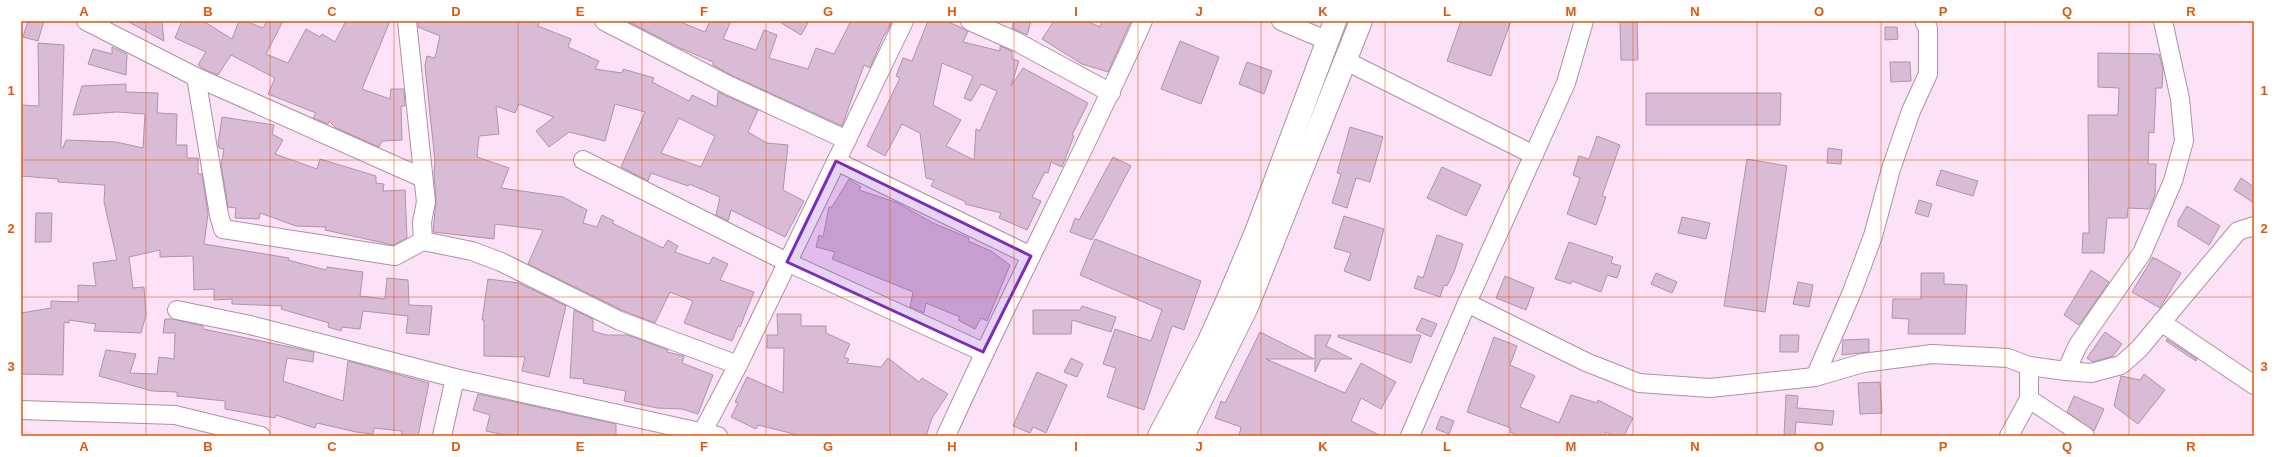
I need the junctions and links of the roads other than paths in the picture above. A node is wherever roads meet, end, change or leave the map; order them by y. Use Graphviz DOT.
graph roads {
  1 [pos="86,21"];
  2 [pos="407,21"];
  3 [pos="604,21"];
  4 [pos="904,21"];
  5 [pos="970,21"];
  6 [pos="1143,21"];
  7 [pos="1281,21"];
  8 [pos="1361,21"];
  9 [pos="1584,21"];
  10 [pos="1924,21"];
  11 [pos="2163,21"];
  12 [pos="1330,30"];
  13 [pos="1344,60"];
  14 [pos="196,77"];
  15 [pos="1111,93"];
  16 [pos="846,140"];
  17 [pos="1534,155"];
  18 [pos="583,160"];
  19 [pos="836,161"];
  20 [pos="423,178"];
  21 [pos="2254,226"];
  22 [pos="423,241"];
  23 [pos="1032,256"];
  24 [pos="786,262"];
  25 [pos="1467,303"];
  26 [pos="177,310"];
  27 [pos="2161,322"];
  28 [pos="983,352"];
  29 [pos="738,364"];
  30 [pos="2029,366"];
  31 [pos="2066,370"];
  32 [pos="1815,377"];
  33 [pos="455,378"];
  34 [pos="2254,385"];
  35 [pos="2029,399"];
  36 [pos="21,410"];
  37 [pos="1171,413"];
  38 [pos="1186,430"];
  39 [pos="710,434"];
  40 [pos="261,436"];
  41 [pos="442,436"];
  42 [pos="946,436"];
  43 [pos="1159,436"];
  44 [pos="1410,436"];
  45 [pos="2009,436"];
  46 [pos="2086,436"];
  1 -- 14 [label="street"];
  2 -- 20 [label="street"];
  3 -- 16 [label="street"];
  4 -- 16 [label="street"];
  5 -- 15 [label="street"];
  6 -- 15 [label="street"];
  7 -- 12 [label="street"];
  8 -- 13 [label="main road"];
  9 -- 17 [label="street"];
  10 -- 32 [label="street"];
  11 -- 31 [label="street"];
  12 -- 37 [label="main road"];
  13 -- 17 [label="street"];
  13 -- 38 [label="main road"];
  14 -- 20 [label="street"];
  14 -- 22 [label="street"];
  15 -- 23 [label="street"];
  16 -- 19 [label="street"];
  17 -- 25 [label="street"];
  18 -- 24 [label="street"];
  19 -- 23 [label="street"];
  19 -- 24 [label="street"];
  20 -- 22 [label="street"];
  21 -- 27 [label="street"];
  22 -- 29 [label="street"];
  23 -- 28 [label="street"];
  24 -- 28 [label="street"];
  24 -- 29 [label="street"];
  25 -- 32 [label="street"];
  25 -- 44 [label="street"];
  26 -- 33 [label="street"];
  27 -- 31 [label="street"];
  27 -- 34 [label="street"];
  28 -- 42 [label="street"];
  29 -- 39 [label="street"];
  30 -- 31 [label="street"];
  30 -- 32 [label="street"];
  30 -- 35 [label="street"];
  33 -- 39 [label="street"];
  33 -- 41 [label="street"];
  35 -- 45 [label="street"];
  35 -- 46 [label="street"];
  36 -- 40 [label="street"];
  37 -- 38 [label="main road"];
  37 -- 43 [label="main road"];
}
